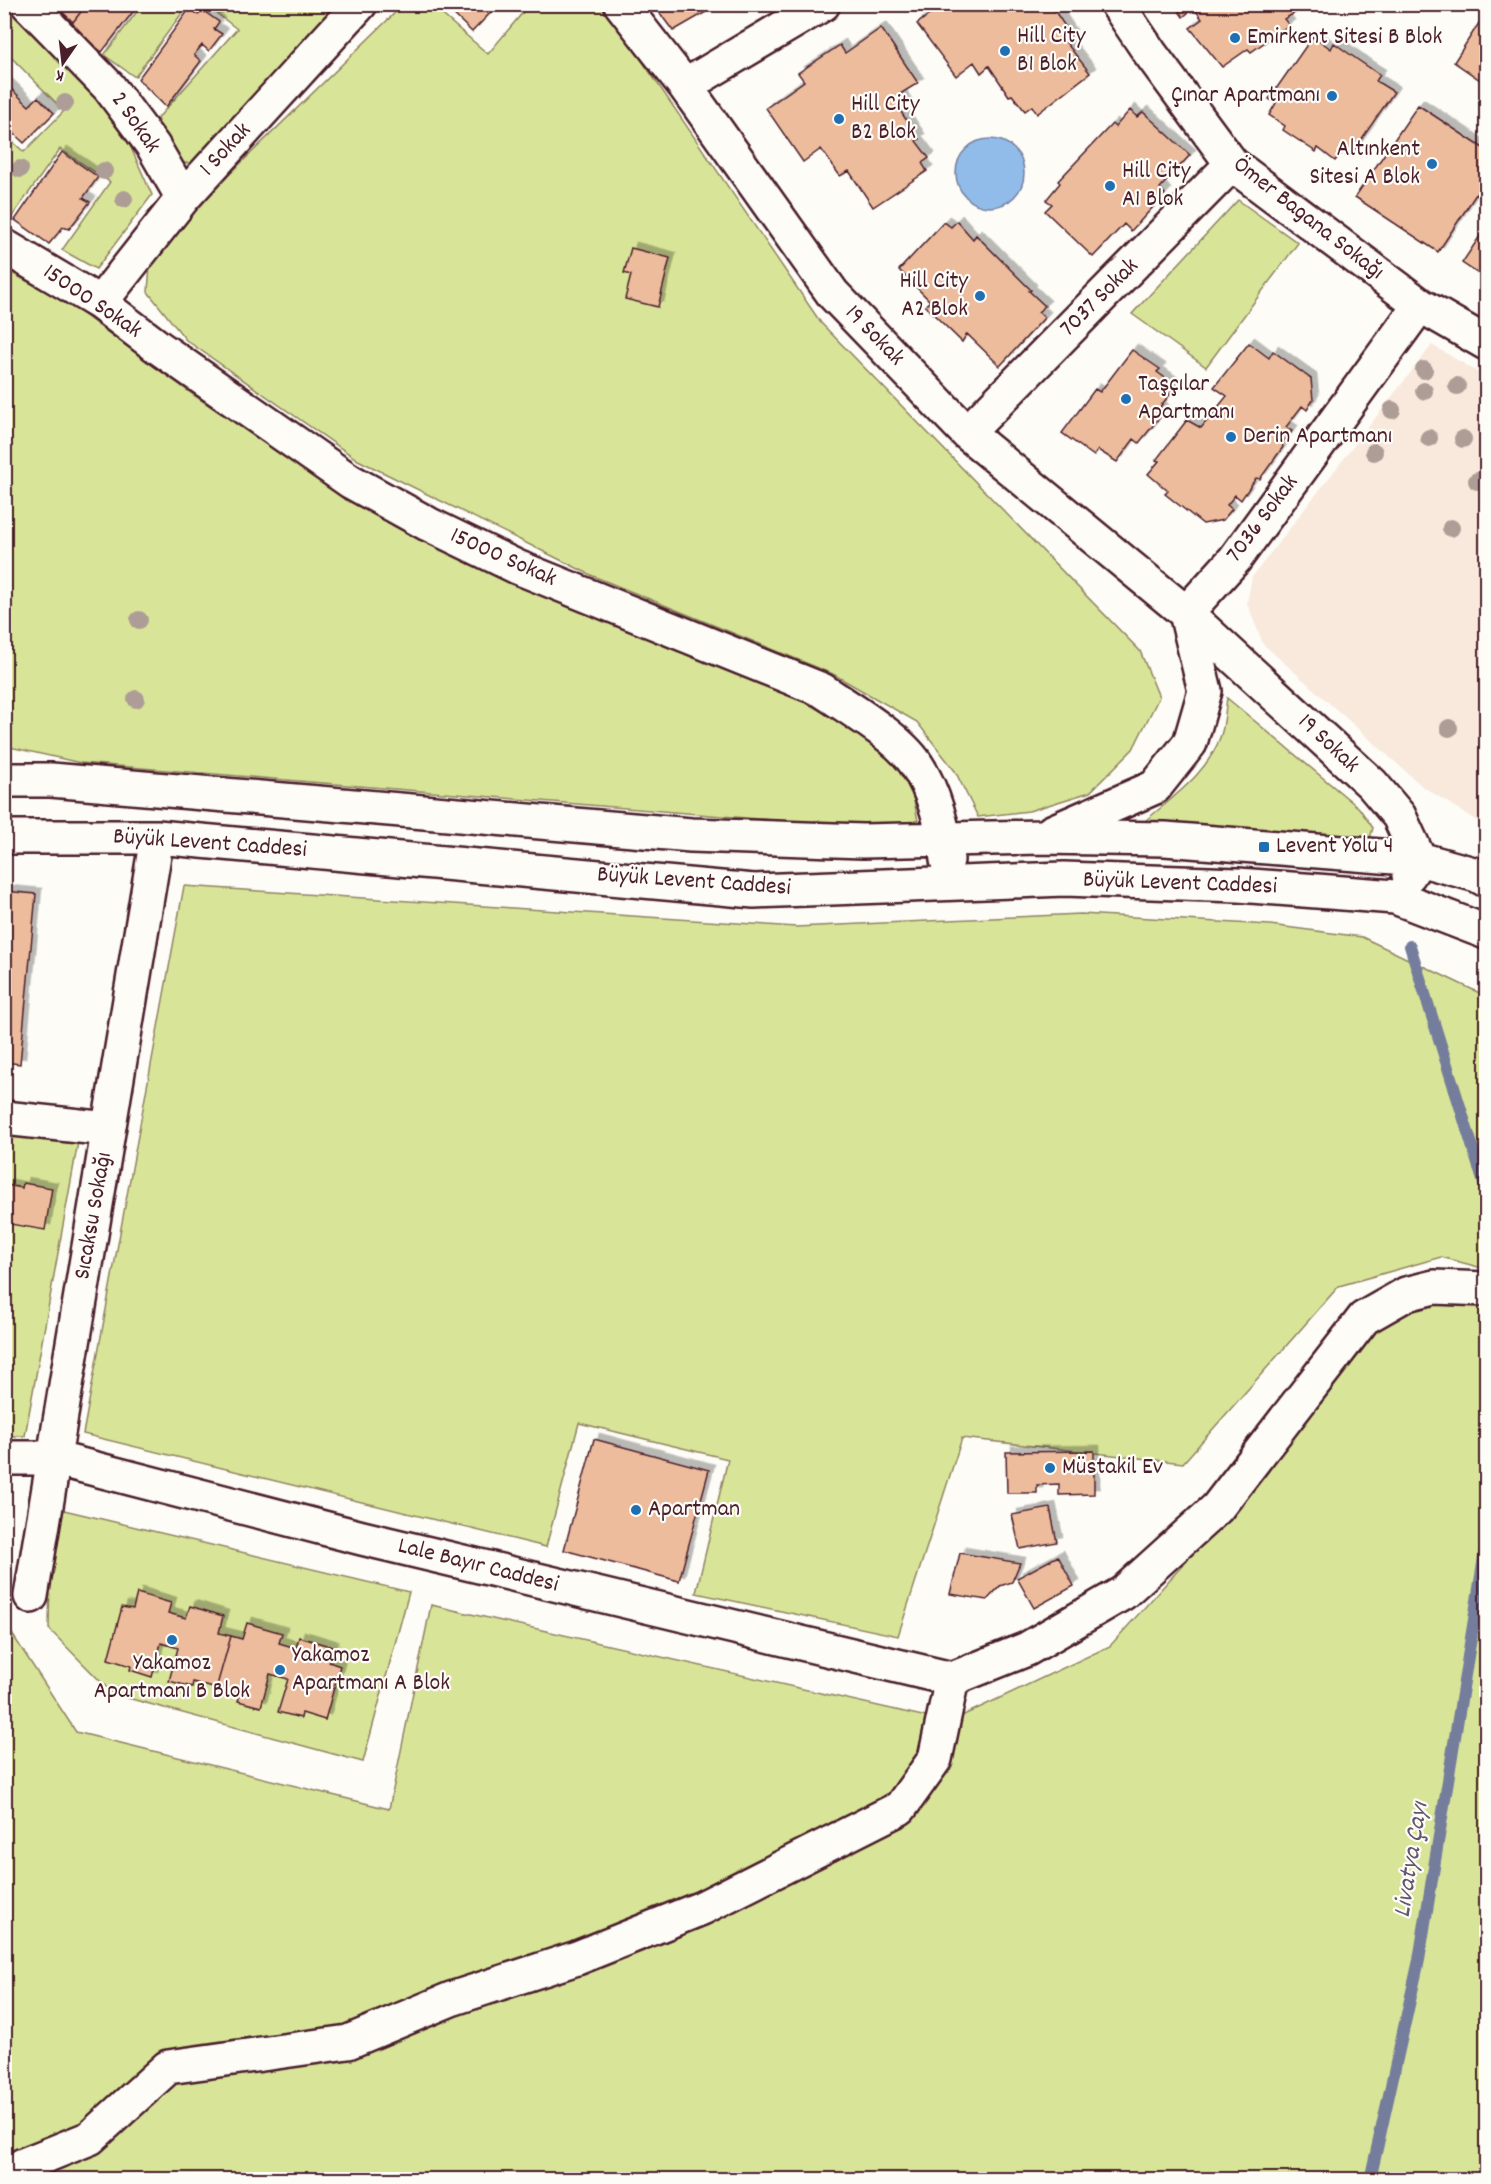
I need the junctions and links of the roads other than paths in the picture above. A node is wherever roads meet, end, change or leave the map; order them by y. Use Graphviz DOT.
graph roads {
  1 [pos="28,4"];
  2 [pos="360,4"];
  3 [pos="621,4"];
  4 [pos="823,4"];
  5 [pos="1117,4"];
  6 [pos="685,87"];
  7 [pos="1232,164"];
  8 [pos="183,198"];
  9 [pos="4,246"];
  10 [pos="100,303"];
  11 [pos="1420,305"];
  12 [pos="1486,343"];
  13 [pos="967,433"];
  14 [pos="1185,612"];
  15 [pos="4,768"];
  16 [pos="4,780"];
  17 [pos="51,780"];
  18 [pos="1155,787"];
  19 [pos="4,837"];
  20 [pos="157,837"];
  21 [pos="1040,837"];
  22 [pos="1127,838"];
  23 [pos="945,839"];
  24 [pos="1419,859"];
  25 [pos="1486,880"];
  26 [pos="1117,881"];
  27 [pos="950,883"];
  28 [pos="1395,897"];
  29 [pos="1486,932"];
  30 [pos="4,1118"];
  31 [pos="108,1129"];
  32 [pos="1486,1289"];
  33 [pos="4,1458"];
  34 [pos="53,1458"];
  35 [pos="31,1596"];
  36 [pos="952,1679"];
  37 [pos="8,2180"];
  1 -- 8 [label="street, 2 Sokak"];
  2 -- 8 [label="street, 1 Sokak"];
  3 -- 6 [label="street, 19 Sokak"];
  4 -- 6 [label="street"];
  5 -- 7 [label="street, Ömer Bagana Sokağı"];
  6 -- 13 [label="street, 19 Sokak"];
  7 -- 11 [label="street, Ömer Bagana Sokağı"];
  7 -- 13 [label="street, 7037 Sokak"];
  8 -- 10 [label="street, 1 Sokak"];
  9 -- 10 [label="street, 15000 Sokak"];
  10 -- 23 [label="street, 15000 Sokak"];
  11 -- 12 [label="street, Ömer Bagana Sokağı"];
  11 -- 14 [label="street, 7036 Sokak"];
  13 -- 14 [label="street, 19 Sokak"];
  14 -- 18 [label="street"];
  14 -- 24 [label="street, 19 Sokak"];
  15 -- 17 [label="street"];
  16 -- 17 [label="street, Büyük Levent Caddesi"];
  17 -- 23 [label="street, Büyük Levent Caddesi"];
  18 -- 21 [label="street"];
  18 -- 22 [label="street"];
  19 -- 20 [label="street, Büyük Levent Caddesi"];
  20 -- 27 [label="street, Büyük Levent Caddesi"];
  20 -- 31 [label="street, Sıcaksu Sokağı"];
  21 -- 22 [label="street, Büyük Levent Caddesi"];
  21 -- 23 [label="street, Büyük Levent Caddesi"];
  22 -- 24 [label="street, Büyük Levent Caddesi"];
  22 -- 26 [label="street"];
  23 -- 27 [label="street, 15000 Sokak"];
  24 -- 25 [label="street, Büyük Levent Caddesi"];
  24 -- 28 [label="street"];
  26 -- 27 [label="street, Büyük Levent Caddesi"];
  26 -- 28 [label="street, Büyük Levent Caddesi"];
  28 -- 29 [label="street, Büyük Levent Caddesi"];
  30 -- 31 [label="street"];
  31 -- 34 [label="street, Sıcaksu Sokağı"];
  32 -- 36 [label="street"];
  33 -- 34 [label="street, Lale Bayır Caddesi"];
  34 -- 35 [label="street, Sıcaksu Sokağı"];
  34 -- 36 [label="street, Lale Bayır Caddesi"];
  36 -- 37 [label="street"];
}
